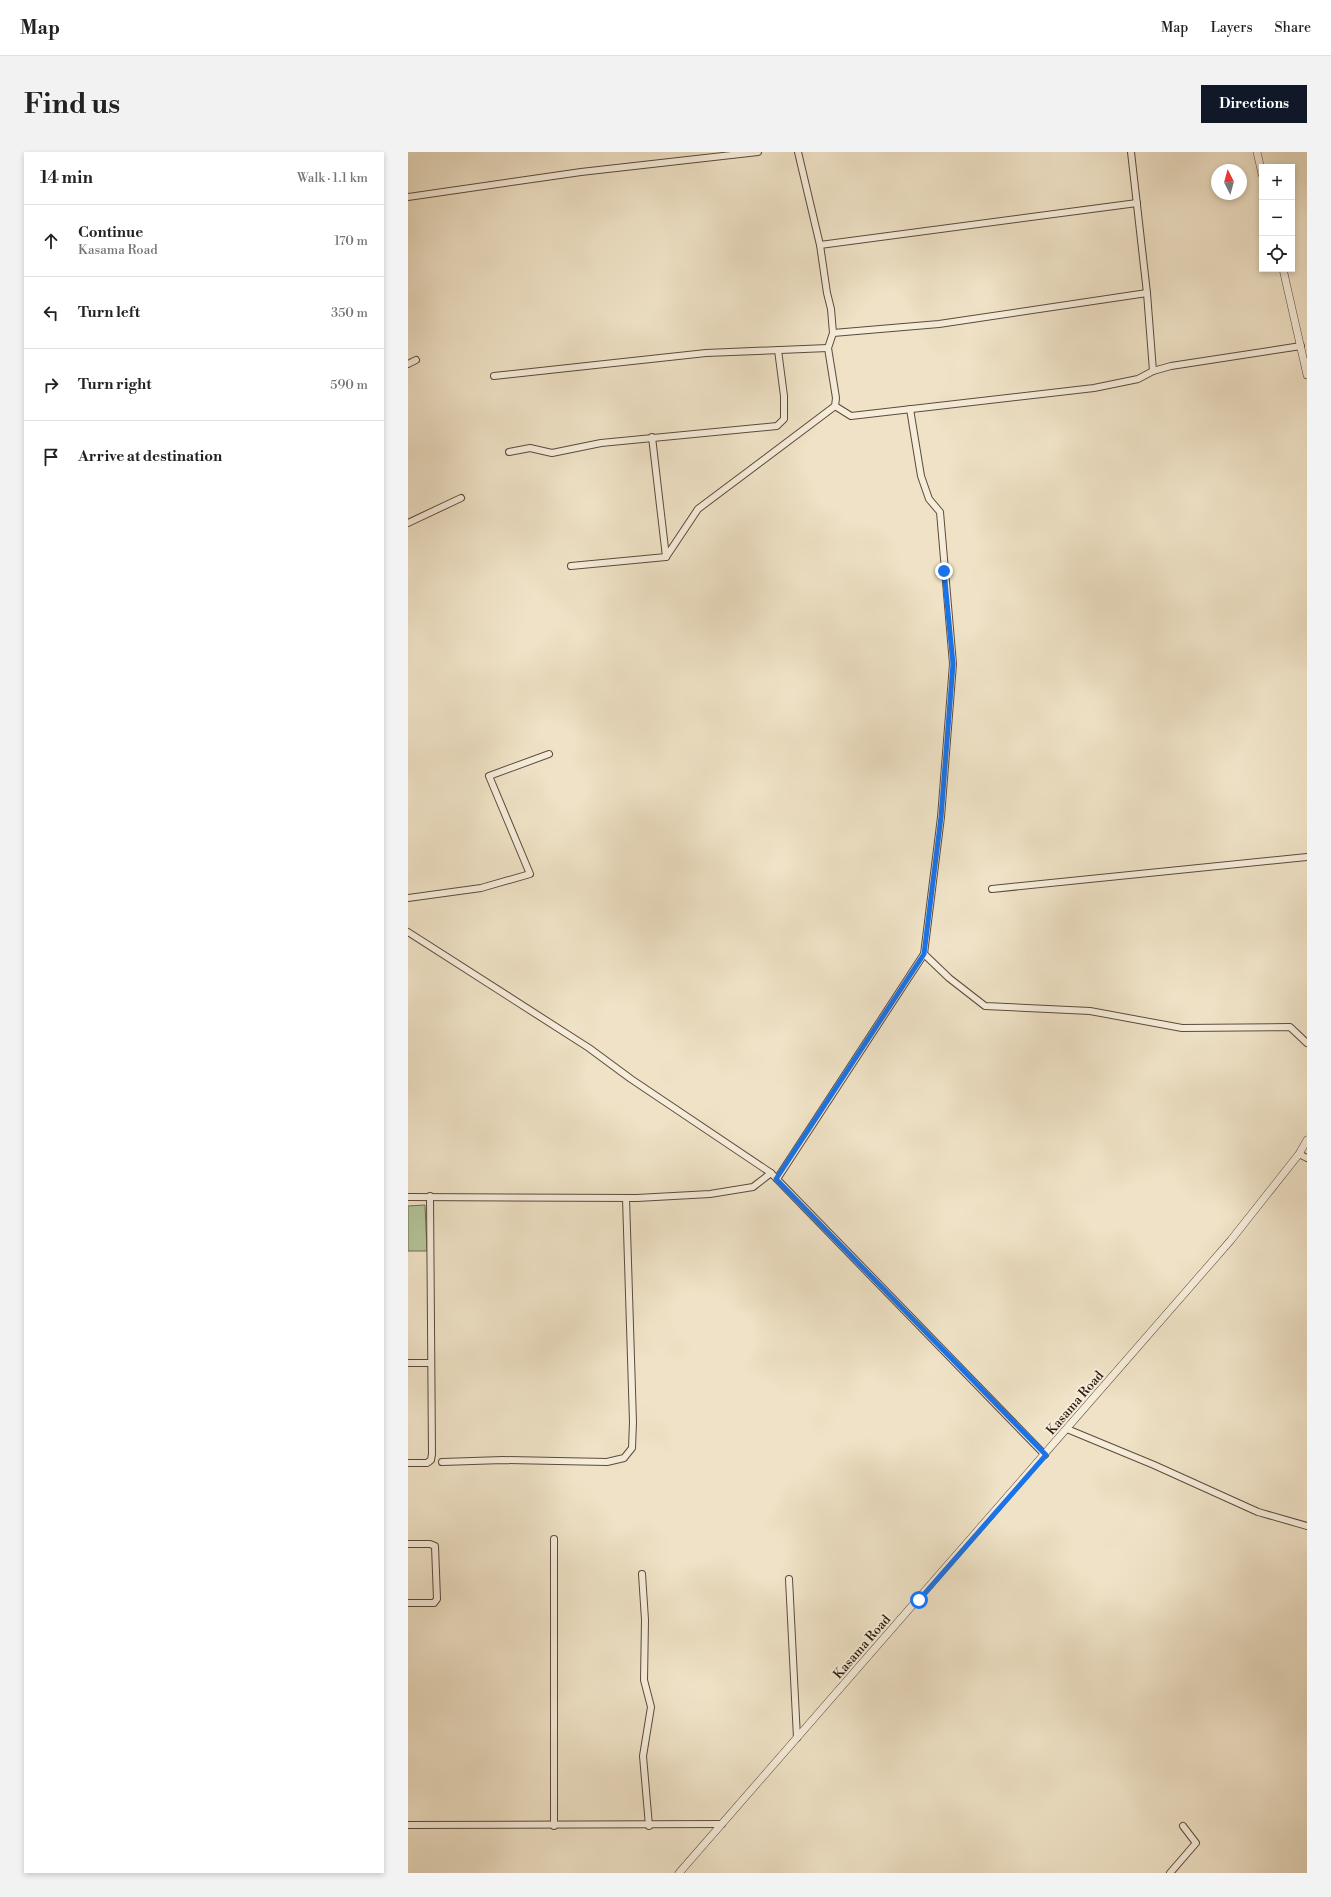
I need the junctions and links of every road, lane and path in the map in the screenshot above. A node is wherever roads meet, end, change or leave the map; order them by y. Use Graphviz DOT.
graph roads {
  1 [pos="758,152"];
  2 [pos="798,152"];
  3 [pos="1131,152"];
  4 [pos="1257,152"];
  5 [pos="1260,164"];
  6 [pos="408,197"];
  7 [pos="1137,203"];
  8 [pos="820,245"];
  9 [pos="1284,272"];
  10 [pos="1147,293"];
  11 [pos="833,333"];
  12 [pos="1301,346"];
  13 [pos="828,348"];
  14 [pos="778,350"];
  15 [pos="416,360"];
  16 [pos="408,364"];
  17 [pos="1153,371"];
  18 [pos="1307,375"];
  19 [pos="494,376"];
  20 [pos="835,406"];
  21 [pos="910,410"];
  22 [pos="652,437"];
  23 [pos="509,452"];
  24 [pos="461,498"];
  25 [pos="408,522"];
  26 [pos="666,557"];
  27 [pos="571,566"];
  28 [pos="549,754"];
  29 [pos="1307,857"];
  30 [pos="992,889"];
  31 [pos="408,898"];
  32 [pos="408,932"];
  33 [pos="924,954"];
  34 [pos="1307,1043"];
  35 [pos="1307,1140"];
  36 [pos="1299,1154"];
  37 [pos="1307,1158"];
  38 [pos="771,1173"];
  39 [pos="776,1179"];
  40 [pos="408,1196"];
  41 [pos="430,1196"];
  42 [pos="626,1198"];
  43 [pos="431,1363"];
  44 [pos="408,1364"];
  45 [pos="1067,1429"];
  46 [pos="1046,1455"];
  47 [pos="442,1462"];
  48 [pos="408,1463"];
  49 [pos="1307,1526"];
  50 [pos="554,1539"];
  51 [pos="408,1544"];
  52 [pos="642,1574"];
  53 [pos="789,1579"];
  54 [pos="408,1603"];
  55 [pos="798,1738"];
  56 [pos="722,1824"];
  57 [pos="408,1825"];
  58 [pos="554,1826"];
  59 [pos="650,1826"];
  60 [pos="1183,1826"];
  61 [pos="679,1873"];
  62 [pos="1170,1873"];
  1 -- 6 [label="street"];
  2 -- 8 [label="street"];
  3 -- 7 [label="street"];
  4 -- 5 [label="street"];
  7 -- 8 [label="street"];
  7 -- 10 [label="street"];
  8 -- 11 [label="street"];
  9 -- 12 [label="street"];
  10 -- 11 [label="street"];
  10 -- 17 [label="street"];
  11 -- 13 [label="street"];
  12 -- 17 [label="street"];
  12 -- 18 [label="street"];
  13 -- 14 [label="street"];
  13 -- 20 [label="street"];
  14 -- 19 [label="street"];
  14 -- 22 [label="street"];
  15 -- 16 [label="street"];
  17 -- 21 [label="street"];
  20 -- 21 [label="street"];
  20 -- 26 [label="street"];
  21 -- 33 [label="street"];
  22 -- 23 [label="street"];
  22 -- 26 [label="street"];
  24 -- 25 [label="street"];
  26 -- 27 [label="street"];
  28 -- 31 [label="street"];
  29 -- 30 [label="street"];
  32 -- 38 [label="street"];
  33 -- 34 [label="street"];
  33 -- 39 [label="street"];
  35 -- 36 [label="street, Kasama Road"];
  36 -- 37 [label="street"];
  36 -- 45 [label="street, Kasama Road"];
  38 -- 39 [label="street"];
  38 -- 42 [label="street"];
  39 -- 46 [label="street"];
  40 -- 41 [label="street"];
  41 -- 42 [label="street"];
  41 -- 43 [label="street"];
  42 -- 47 [label="street"];
  43 -- 44 [label="street"];
  43 -- 48 [label="street"];
  45 -- 46 [label="street, Kasama Road"];
  45 -- 49 [label="street"];
  46 -- 55 [label="street, Kasama Road"];
  50 -- 58 [label="street"];
  51 -- 54 [label="street"];
  52 -- 59 [label="street"];
  53 -- 55 [label="street"];
  55 -- 56 [label="street, Kasama Road"];
  56 -- 59 [label="street"];
  56 -- 61 [label="street, Kasama Road"];
  57 -- 58 [label="street"];
  58 -- 59 [label="street"];
  60 -- 62 [label="street"];
}
